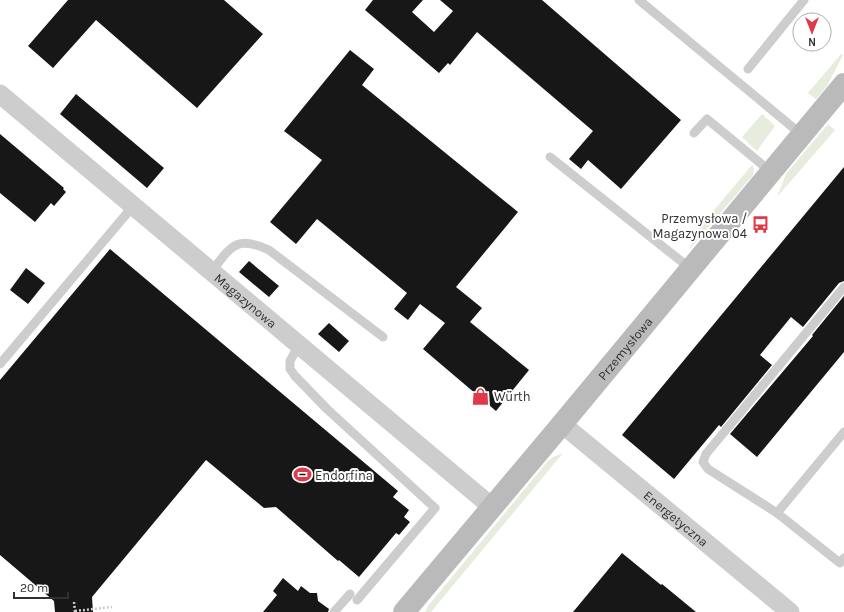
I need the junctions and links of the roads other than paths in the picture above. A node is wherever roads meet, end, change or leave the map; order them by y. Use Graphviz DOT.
graph roads {
  1 [pos="639,0"];
  2 [pos="804,0"];
  3 [pos="748,69"];
  4 [pos="844,84"];
  5 [pos="0,94"];
  6 [pos="694,133"];
  7 [pos="802,135"];
  8 [pos="550,157"];
  9 [pos="771,172"];
  10 [pos="134,205"];
  11 [pos="690,269"];
  12 [pos="212,271"];
  13 [pos="844,287"];
  14 [pos="383,337"];
  15 [pos="299,345"];
  16 [pos="0,364"];
  17 [pos="562,424"];
  18 [pos="844,432"];
  19 [pos="492,507"];
  20 [pos="777,513"];
  21 [pos="844,558"];
  22 [pos="334,612"];
  23 [pos="404,612"];
  24 [pos="790,612"];
  1 -- 7 [label="lane"];
  2 -- 3 [label="lane"];
  4 -- 7 [label="street, Przemysłowa"];
  5 -- 10 [label="street, Magazynowa"];
  6 -- 9 [label="lane"];
  7 -- 9 [label="street, Przemysłowa"];
  8 -- 11 [label="lane"];
  9 -- 11 [label="street, Przemysłowa"];
  10 -- 12 [label="street, Magazynowa"];
  10 -- 16 [label="lane"];
  11 -- 17 [label="street, Przemysłowa"];
  12 -- 14 [label="lane"];
  12 -- 15 [label="street, Magazynowa"];
  13 -- 20 [label="lane"];
  15 -- 19 [label="street, Magazynowa"];
  15 -- 22 [label="lane"];
  17 -- 19 [label="street, Przemysłowa"];
  17 -- 24 [label="street, Energetyczna"];
  18 -- 20 [label="lane"];
  19 -- 23 [label="street, Przemysłowa"];
  20 -- 21 [label="lane"];
}
